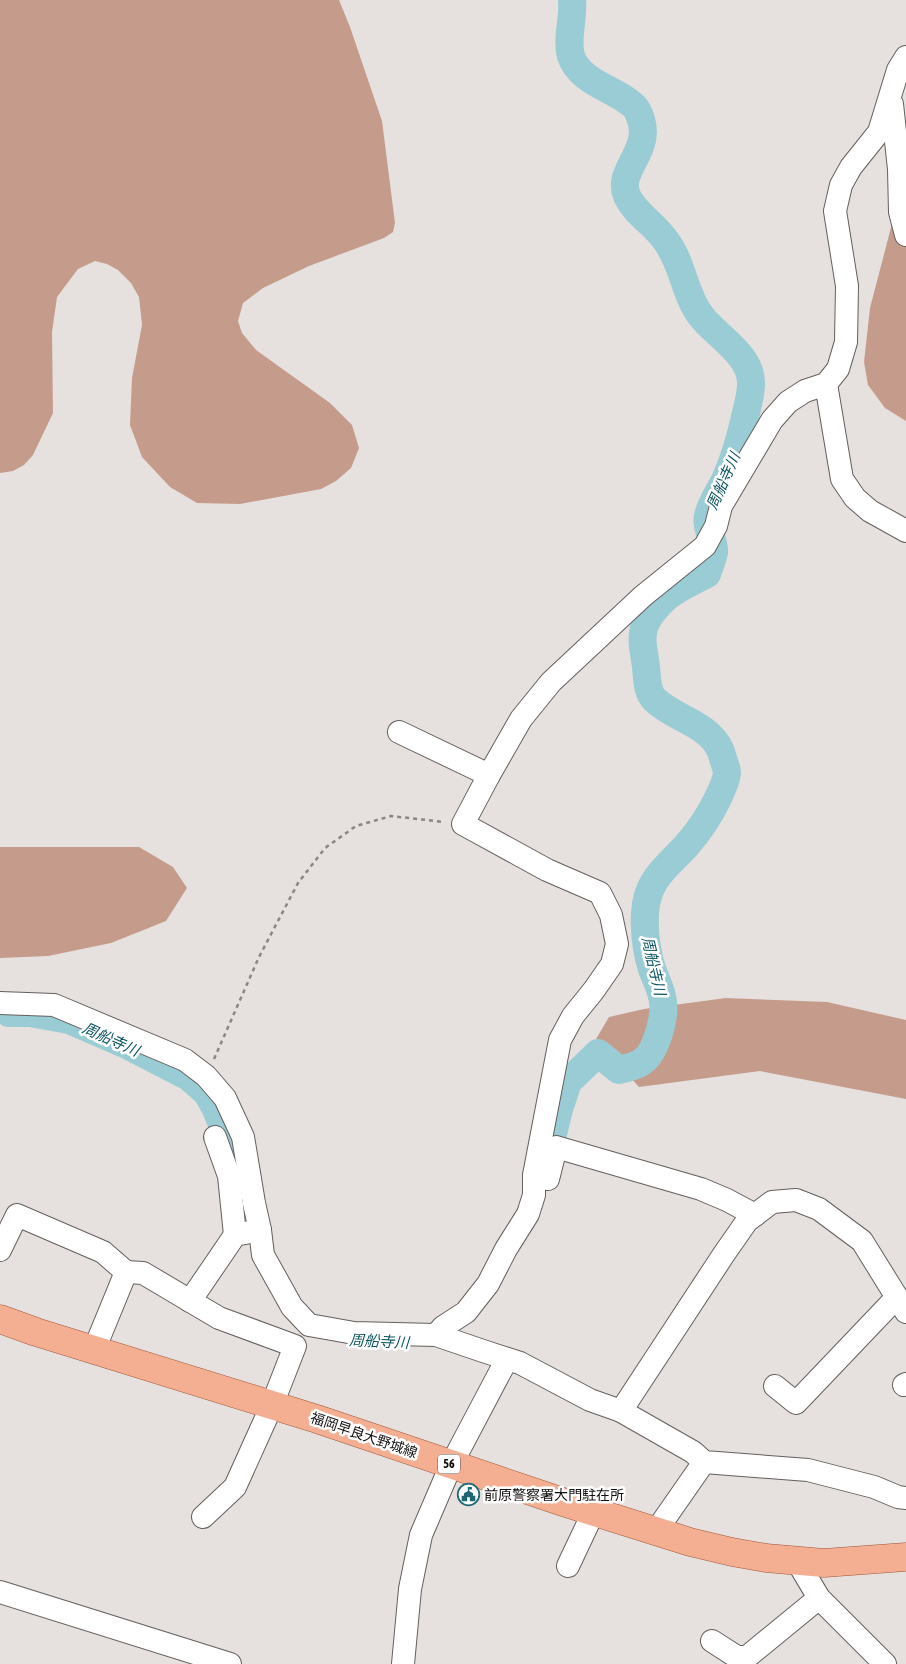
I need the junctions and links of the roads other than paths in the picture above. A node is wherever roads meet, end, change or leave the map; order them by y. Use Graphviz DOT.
graph roads {
  1 [pos="906,57"];
  2 [pos="891,93"];
  3 [pos="906,235"];
  4 [pos="826,384"];
  5 [pos="906,531"];
  6 [pos="399,732"];
  7 [pos="489,775"];
  8 [pos="0,1003"];
  9 [pos="216,1137"];
  10 [pos="534,1187"];
  11 [pos="755,1215"];
  12 [pos="248,1233"];
  13 [pos="0,1250"];
  14 [pos="126,1272"];
  15 [pos="190,1300"];
  16 [pos="901,1305"];
  17 [pos="0,1319"];
  18 [pos="443,1337"];
  19 [pos="94,1350"];
  20 [pos="507,1359"];
  21 [pos="776,1386"];
  22 [pos="272,1405"];
  23 [pos="621,1410"];
  24 [pos="704,1462"];
  25 [pos="451,1465"];
  26 [pos="906,1498"];
  27 [pos="594,1511"];
  28 [pos="203,1517"];
  29 [pos="656,1531"];
  30 [pos="906,1557"];
  31 [pos="797,1561"];
  32 [pos="568,1566"];
  33 [pos="0,1592"];
  34 [pos="819,1598"];
  35 [pos="712,1641"];
  36 [pos="230,1664"];
  37 [pos="402,1664"];
  38 [pos="885,1664"];
  1 -- 2 [label="street"];
  2 -- 3 [label="street"];
  2 -- 4 [label="street"];
  4 -- 5 [label="street"];
  4 -- 7 [label="street"];
  6 -- 7 [label="street"];
  7 -- 10 [label="street"];
  8 -- 12 [label="street"];
  9 -- 12 [label="street"];
  10 -- 11 [label="street"];
  10 -- 18 [label="street"];
  11 -- 16 [label="street"];
  11 -- 23 [label="street"];
  12 -- 15 [label="street"];
  12 -- 18 [label="street"];
  13 -- 14 [label="street"];
  14 -- 15 [label="street"];
  14 -- 19 [label="street"];
  15 -- 22 [label="street"];
  16 -- 21 [label="street"];
  17 -- 19 [label="main road, 福岡早良大野城線 / 56"];
  18 -- 20 [label="street"];
  19 -- 22 [label="main road, 福岡早良大野城線 / 56"];
  20 -- 23 [label="street"];
  20 -- 25 [label="street"];
  22 -- 25 [label="main road, 福岡早良大野城線 / 56"];
  22 -- 28 [label="street"];
  23 -- 24 [label="street"];
  24 -- 26 [label="street"];
  24 -- 29 [label="street"];
  25 -- 27 [label="main road, 福岡早良大野城線 / 56"];
  25 -- 37 [label="street"];
  27 -- 29 [label="main road, 福岡早良大野城線 / 56"];
  27 -- 32 [label="street"];
  29 -- 31 [label="main road, 福岡早良大野城線 / 56"];
  30 -- 31 [label="main road, 福岡早良大野城線 / 56"];
  31 -- 34 [label="street"];
  33 -- 36 [label="street"];
  34 -- 35 [label="street"];
  34 -- 38 [label="street"];
}
